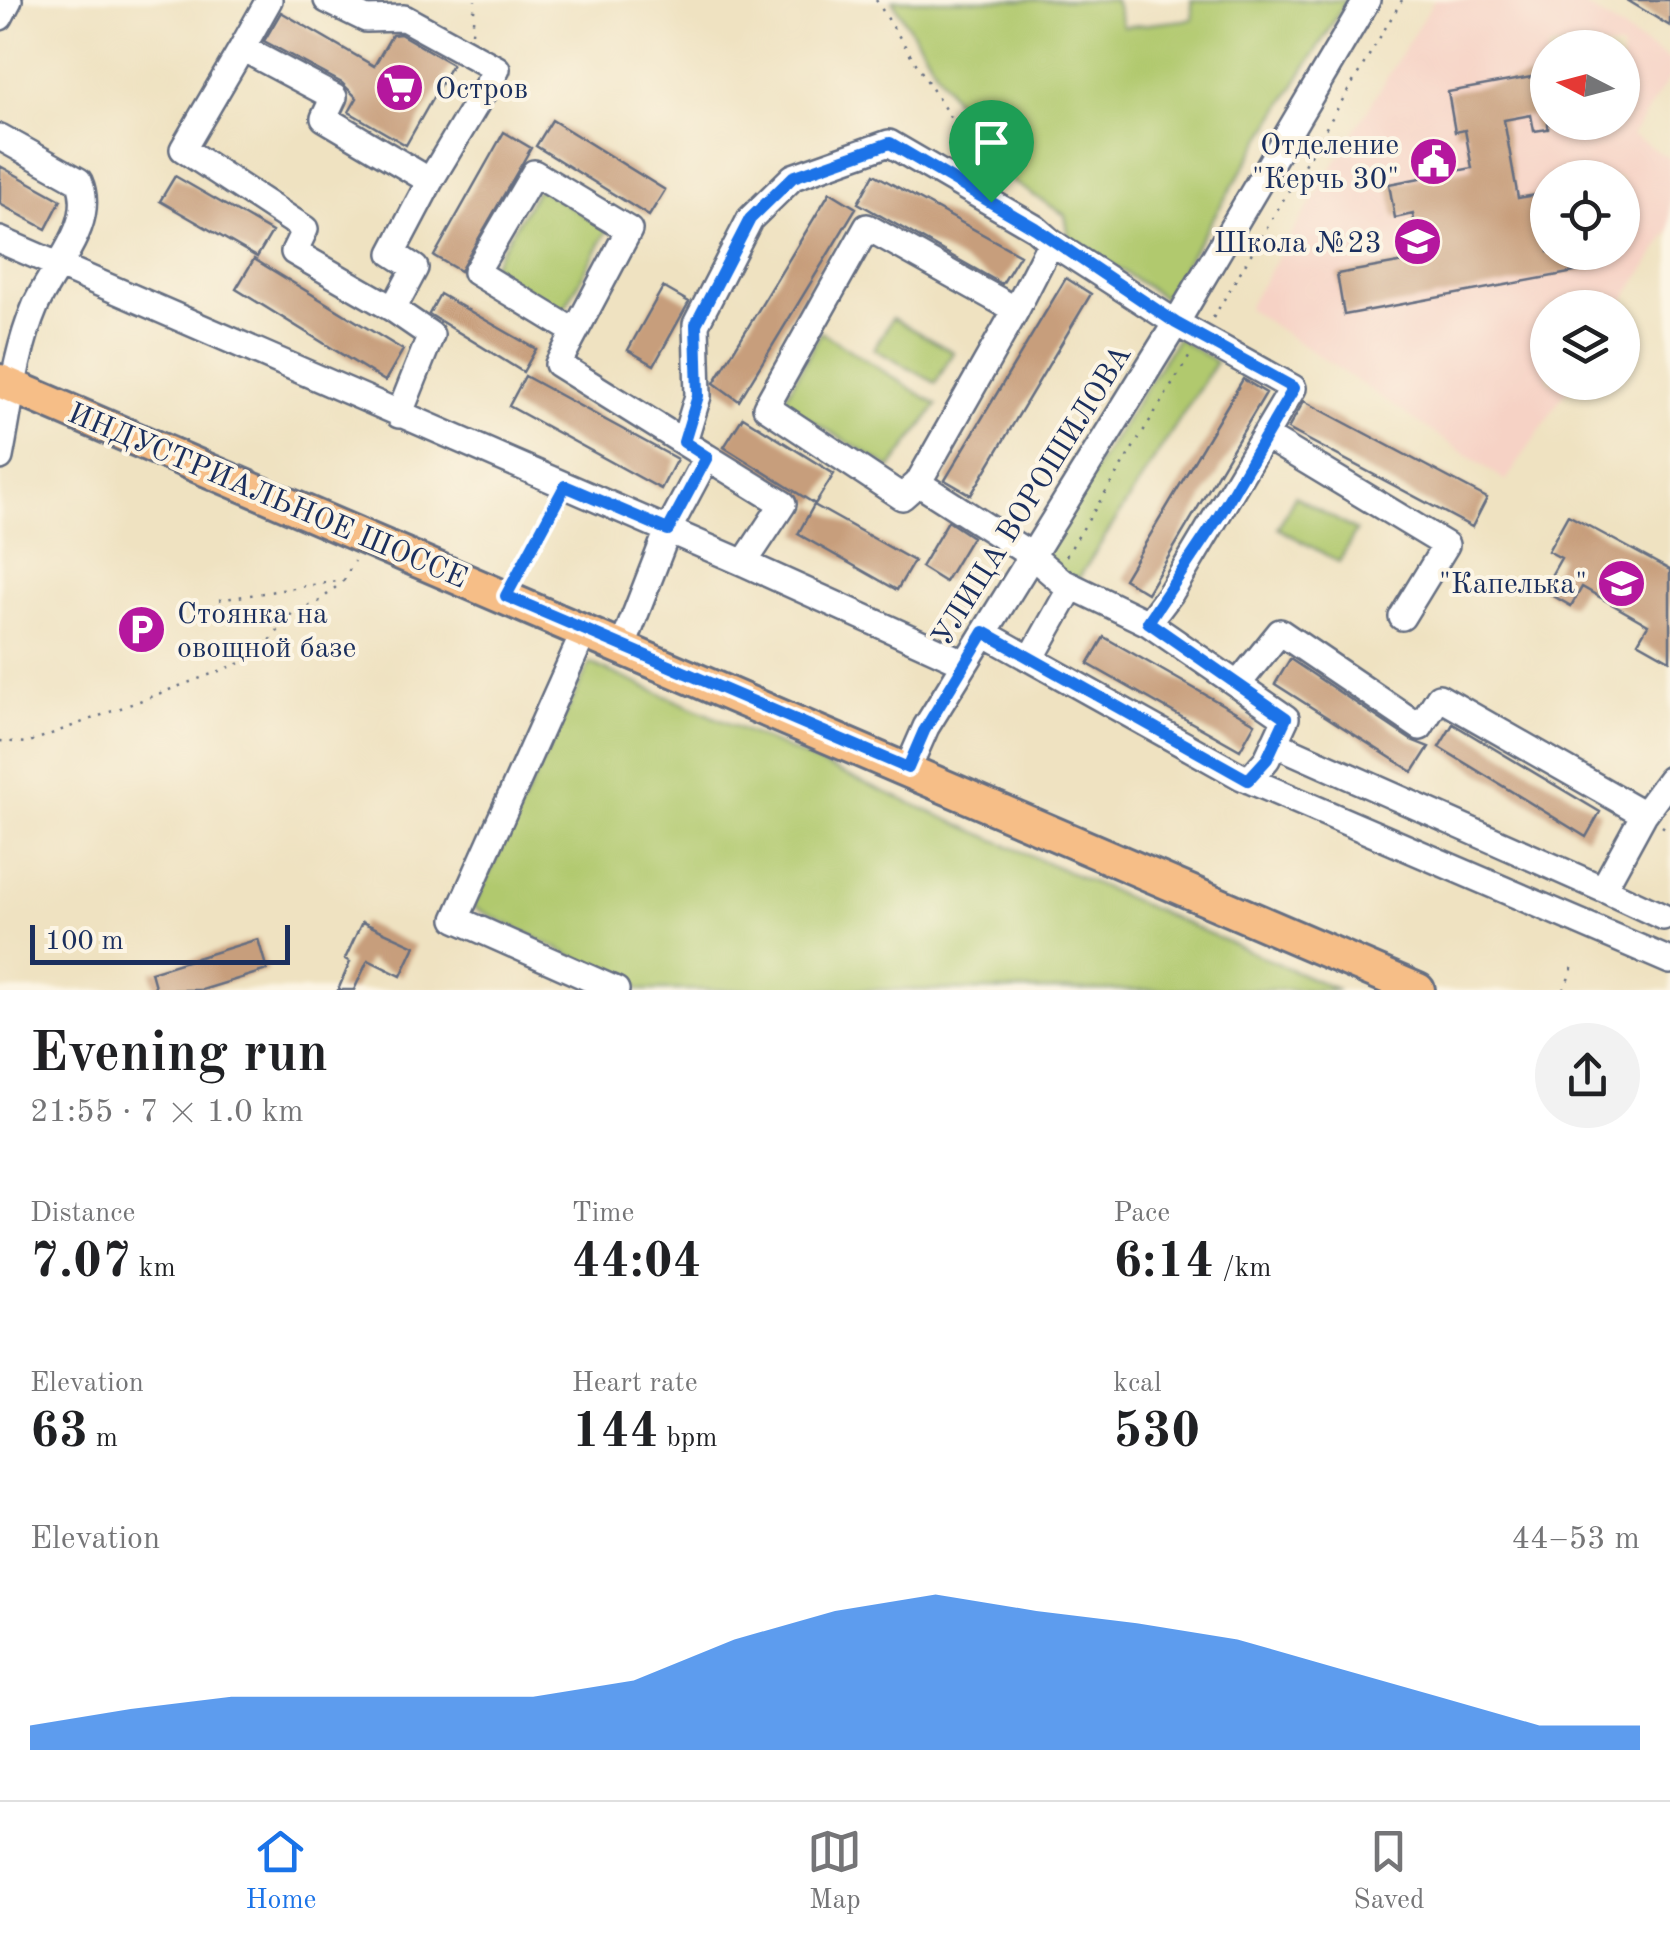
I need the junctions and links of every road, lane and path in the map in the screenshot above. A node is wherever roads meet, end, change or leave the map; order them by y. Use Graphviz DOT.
graph roads {
  1 [pos="9,0"];
  2 [pos="269,0"];
  3 [pos="327,0"];
  4 [pos="475,0"];
  5 [pos="876,0"];
  6 [pos="1367,0"];
  7 [pos="0,17"];
  8 [pos="242,48"];
  9 [pos="470,53"];
  10 [pos="0,137"];
  11 [pos="430,181"];
  12 [pos="991,202"];
  13 [pos="0,240"];
  14 [pos="1051,242"];
  15 [pos="59,267"];
  16 [pos="393,309"];
  17 [pos="1016,310"];
  18 [pos="1176,323"];
  19 [pos="575,332"];
  20 [pos="7,384"];
  21 [pos="399,415"];
  22 [pos="1267,437"];
  23 [pos="684,442"];
  24 [pos="0,457"];
  25 [pos="707,457"];
  26 [pos="918,483"];
  27 [pos="565,486"];
  28 [pos="668,530"];
  29 [pos="366,537"];
  30 [pos="1031,555"];
  31 [pos="744,563"];
  32 [pos="344,580"];
  33 [pos="1072,586"];
  34 [pos="506,596"];
  35 [pos="219,600"];
  36 [pos="1402,617"];
  37 [pos="1148,622"];
  38 [pos="585,630"];
  39 [pos="984,632"];
  40 [pos="623,646"];
  41 [pos="1032,657"];
  42 [pos="965,664"];
  43 [pos="1238,684"];
  44 [pos="0,741"];
  45 [pos="1274,743"];
  46 [pos="908,768"];
  47 [pos="1670,779"];
  48 [pos="1248,780"];
  49 [pos="1644,814"];
  50 [pos="1602,889"];
  51 [pos="1667,912"];
  52 [pos="1643,947"];
  53 [pos="1670,960"];
  54 [pos="1575,961"];
  55 [pos="616,990"];
  56 [pos="1418,990"];
  57 [pos="1564,990"];
  1 -- 7 [label="street"];
  2 -- 8 [label="street"];
  3 -- 9 [label="street"];
  4 -- 9 [label="path"];
  5 -- 12 [label="path"];
  6 -- 18 [label="street, УЛИЦА ВОРОШИЛОВА"];
  8 -- 11 [label="street"];
  8 -- 16 [label="street"];
  9 -- 11 [label="street"];
  10 -- 15 [label="street"];
  11 -- 16 [label="street"];
  12 -- 14 [label="street"];
  12 -- 23 [label="street"];
  13 -- 15 [label="street"];
  14 -- 17 [label="street"];
  14 -- 18 [label="street"];
  15 -- 20 [label="street"];
  15 -- 21 [label="street"];
  16 -- 21 [label="street"];
  17 -- 26 [label="street"];
  17 -- 26 [label="street"];
  18 -- 22 [label="street"];
  18 -- 30 [label="street, УЛИЦА ВОРОШИЛОВА"];
  19 -- 19 [label="street"];
  19 -- 23 [label="street"];
  20 -- 24 [label="street"];
  20 -- 29 [label="main road, ИНДУСТРИАЛЬНОЕ ШОССЕ"];
  21 -- 27 [label="street"];
  22 -- 36 [label="street"];
  22 -- 37 [label="street"];
  23 -- 25 [label="street"];
  25 -- 28 [label="street"];
  25 -- 31 [label="street"];
  26 -- 30 [label="street"];
  27 -- 28 [label="street"];
  27 -- 34 [label="path"];
  28 -- 31 [label="street"];
  28 -- 40 [label="street"];
  29 -- 32 [label="path"];
  29 -- 34 [label="main road, ИНДУСТРИАЛЬНОЕ ШОССЕ"];
  30 -- 33 [label="street"];
  30 -- 39 [label="street, УЛИЦА ВОРОШИЛОВА"];
  31 -- 42 [label="street"];
  32 -- 35 [label="path"];
  32 -- 44 [label="path"];
  33 -- 37 [label="street"];
  33 -- 41 [label="street"];
  34 -- 38 [label="main road, ИНДУСТРИАЛЬНОЕ ШОССЕ"];
  37 -- 43 [label="street"];
  38 -- 40 [label="main road, ИНДУСТРИАЛЬНОЕ ШОССЕ"];
  38 -- 55 [label="street"];
  39 -- 41 [label="street"];
  39 -- 42 [label="street, УЛИЦА ВОРОШИЛОВА"];
  40 -- 46 [label="main road, ИНДУСТРИАЛЬНОЕ ШОССЕ"];
  41 -- 48 [label="street"];
  42 -- 46 [label="street, УЛИЦА ВОРОШИЛОВА"];
  43 -- 45 [label="street"];
  43 -- 49 [label="street"];
  45 -- 48 [label="street"];
  45 -- 50 [label="street"];
  46 -- 56 [label="main road, ИНДУСТРИАЛЬНОЕ ШОССЕ"];
  47 -- 49 [label="street"];
  48 -- 52 [label="street"];
  49 -- 50 [label="street"];
  50 -- 51 [label="street"];
  51 -- 52 [label="street"];
  52 -- 53 [label="street"];
  54 -- 57 [label="path"];
}
